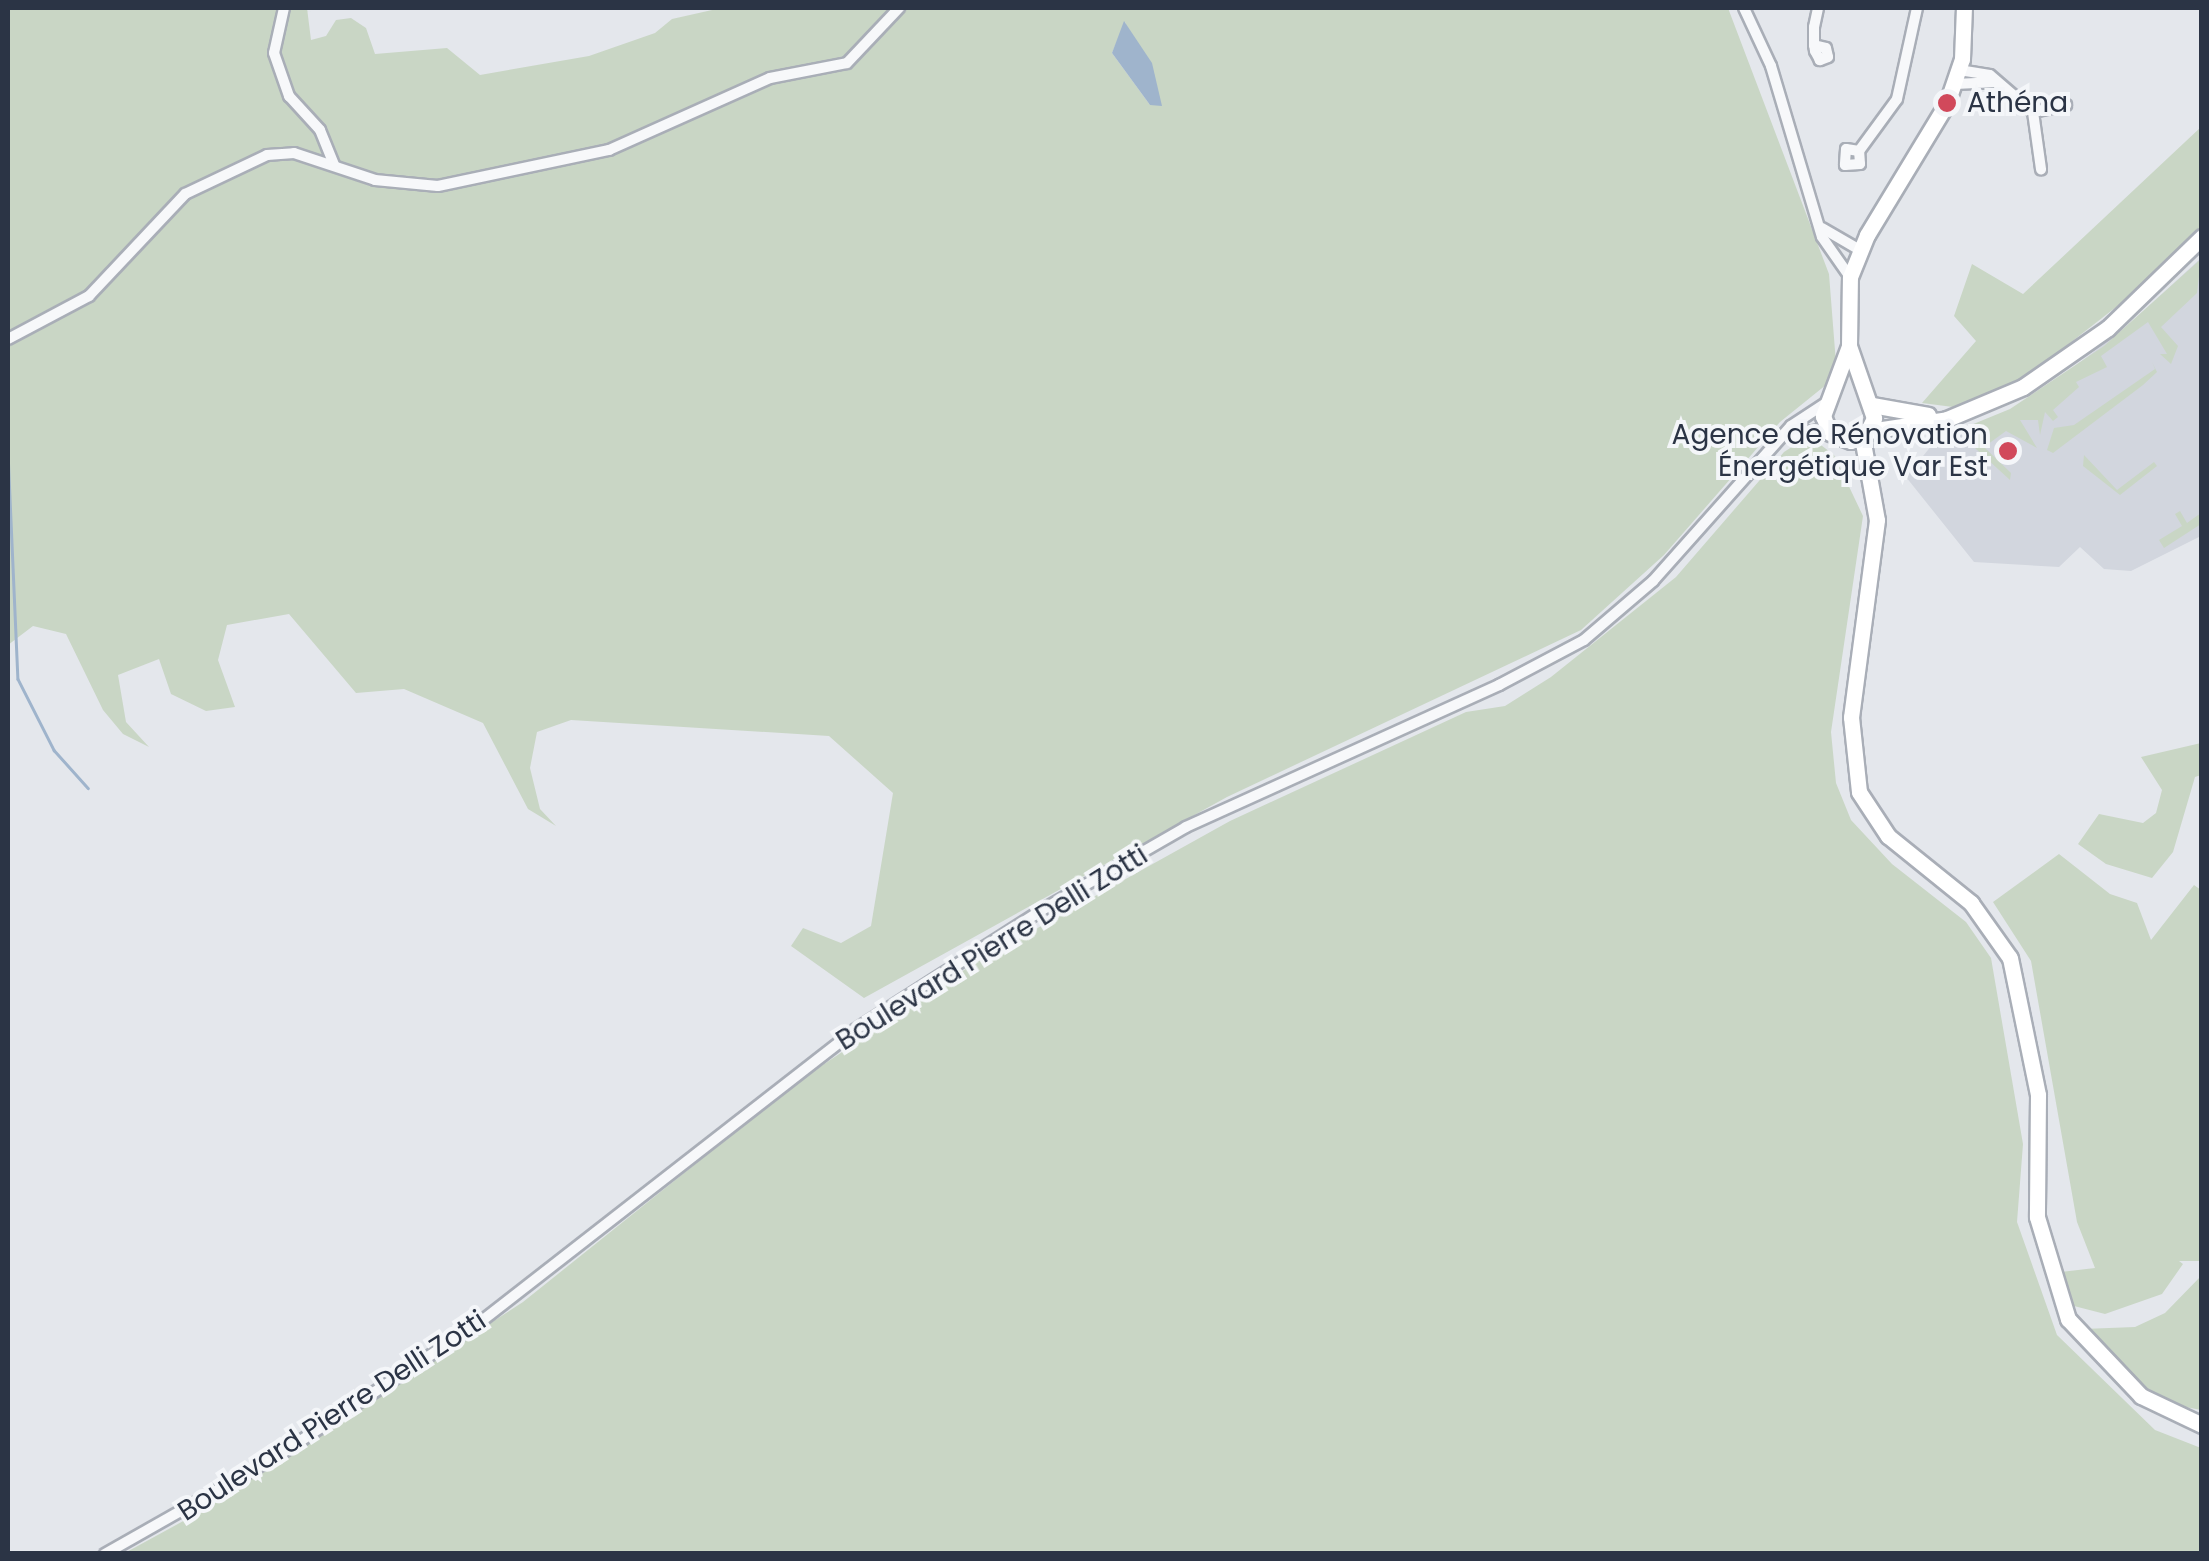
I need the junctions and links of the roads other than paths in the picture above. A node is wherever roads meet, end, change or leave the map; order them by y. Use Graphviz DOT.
graph roads {
  1 [pos="284,8"];
  2 [pos="899,8"];
  3 [pos="1744,8"];
  4 [pos="1818,8"];
  5 [pos="1917,8"];
  6 [pos="1964,8"];
  7 [pos="1814,45"];
  8 [pos="1957,77"];
  9 [pos="2066,104"];
  10 [pos="2034,112"];
  11 [pos="1859,151"];
  12 [pos="334,165"];
  13 [pos="2040,169"];
  14 [pos="1821,227"];
  15 [pos="2202,237"];
  16 [pos="2202,248"];
  17 [pos="1860,250"];
  18 [pos="1850,277"];
  19 [pos="2163,278"];
  20 [pos="8,338"];
  21 [pos="1849,346"];
  22 [pos="1829,400"];
  23 [pos="1868,401"];
  24 [pos="1967,412"];
  25 [pos="1826,429"];
  26 [pos="1866,434"];
  27 [pos="1784,435"];
  28 [pos="1845,441"];
  29 [pos="1870,483"];
  30 [pos="2202,1426"];
  31 [pos="105,1554"];
  1 -- 12 [label="street"];
  2 -- 12 [label="street"];
  3 -- 14 [label="street"];
  4 -- 7 [label="street"];
  5 -- 11 [label="street"];
  6 -- 8 [label="main road"];
  8 -- 10 [label="street"];
  8 -- 17 [label="main road"];
  9 -- 10 [label="street"];
  10 -- 13 [label="street"];
  12 -- 20 [label="street"];
  14 -- 17 [label="street"];
  14 -- 18 [label="street"];
  15 -- 19 [label="main road"];
  16 -- 19 [label="main road"];
  17 -- 18 [label="main road"];
  18 -- 21 [label="main road"];
  19 -- 24 [label="main road"];
  21 -- 22 [label="main road"];
  21 -- 23 [label="main road"];
  22 -- 23 [label="main road"];
  22 -- 25 [label="main road"];
  22 -- 27 [label="street, Boulevard Pierre Delli Zotti"];
  23 -- 24 [label="main road"];
  23 -- 26 [label="main road"];
  24 -- 26 [label="main road"];
  25 -- 27 [label="street"];
  25 -- 28 [label="main road"];
  26 -- 28 [label="main road"];
  26 -- 29 [label="main road"];
  27 -- 31 [label="street, Boulevard Pierre Delli Zotti"];
  28 -- 29 [label="main road"];
  29 -- 30 [label="main road"];
}
